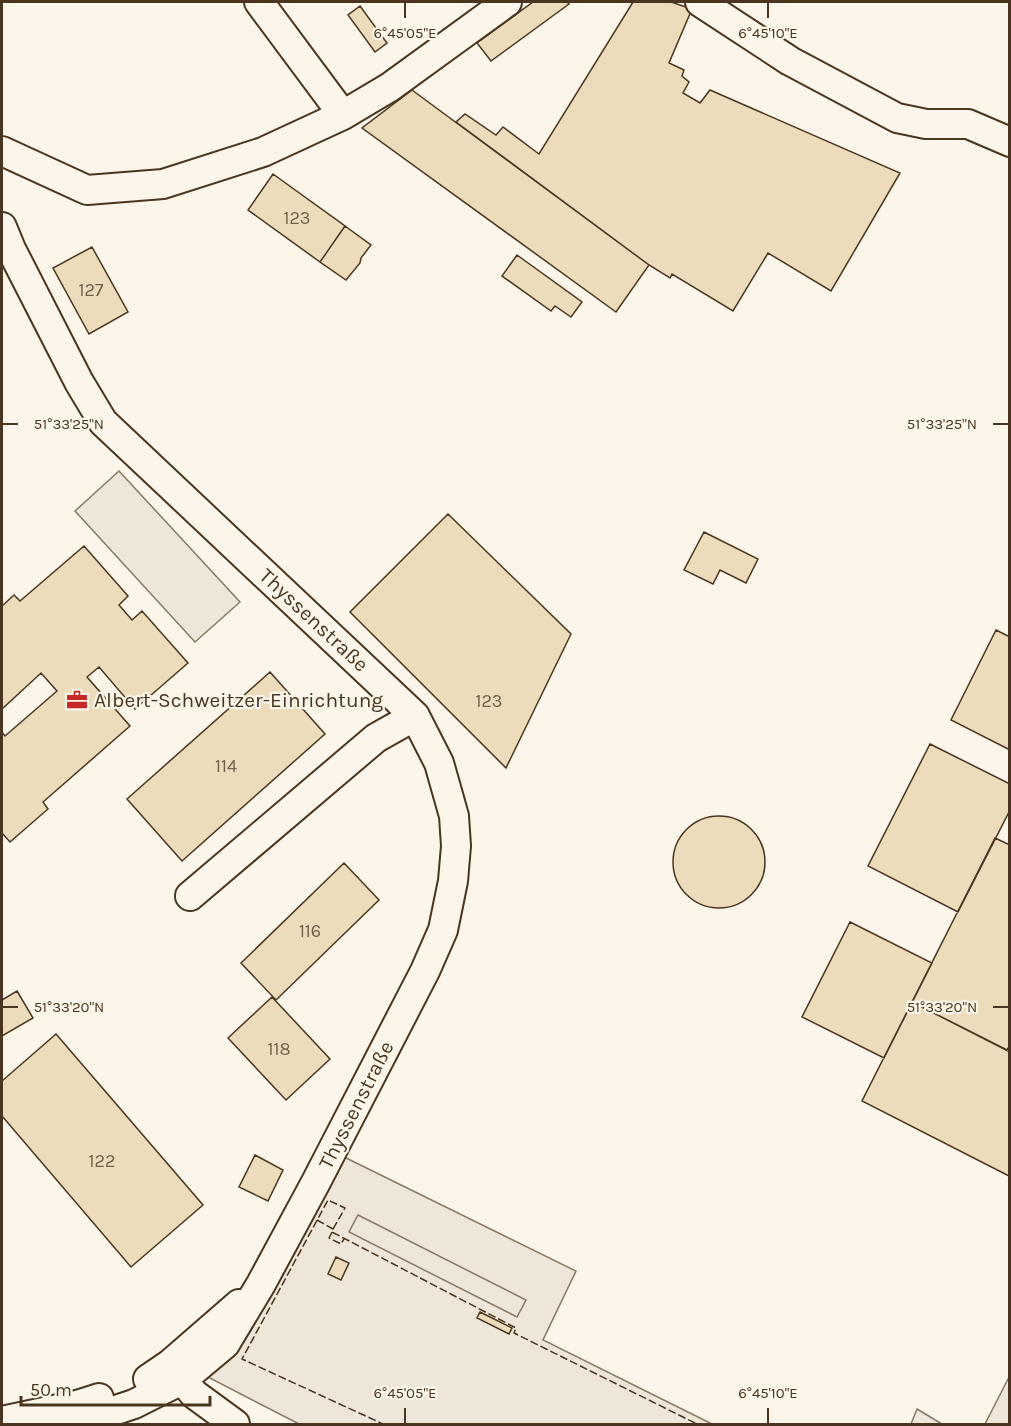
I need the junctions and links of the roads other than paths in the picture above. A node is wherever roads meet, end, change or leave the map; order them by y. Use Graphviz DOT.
graph roads {
  1 [pos="259,2"];
  2 [pos="507,2"];
  3 [pos="700,2"];
  4 [pos="343,115"];
  5 [pos="1010,142"];
  6 [pos="2,151"];
  7 [pos="2,227"];
  8 [pos="415,716"];
  9 [pos="190,896"];
  10 [pos="176,1372"];
  11 [pos="135,1406"];
  12 [pos="12,1416"];
  13 [pos="74,1425"];
  14 [pos="235,1425"];
  1 -- 4 [label="street"];
  2 -- 4 [label="street"];
  3 -- 5 [label="street"];
  4 -- 6 [label="street"];
  7 -- 8 [label="street, Thyssenstraße"];
  8 -- 9 [label="street"];
  8 -- 10 [label="street, Thyssenstraße"];
  10 -- 11 [label="street, Thyssenstraße"];
  10 -- 14 [label="street"];
  11 -- 12 [label="street, Thyssenstraße"];
  11 -- 13 [label="street, Thyssenstraße"];
}
